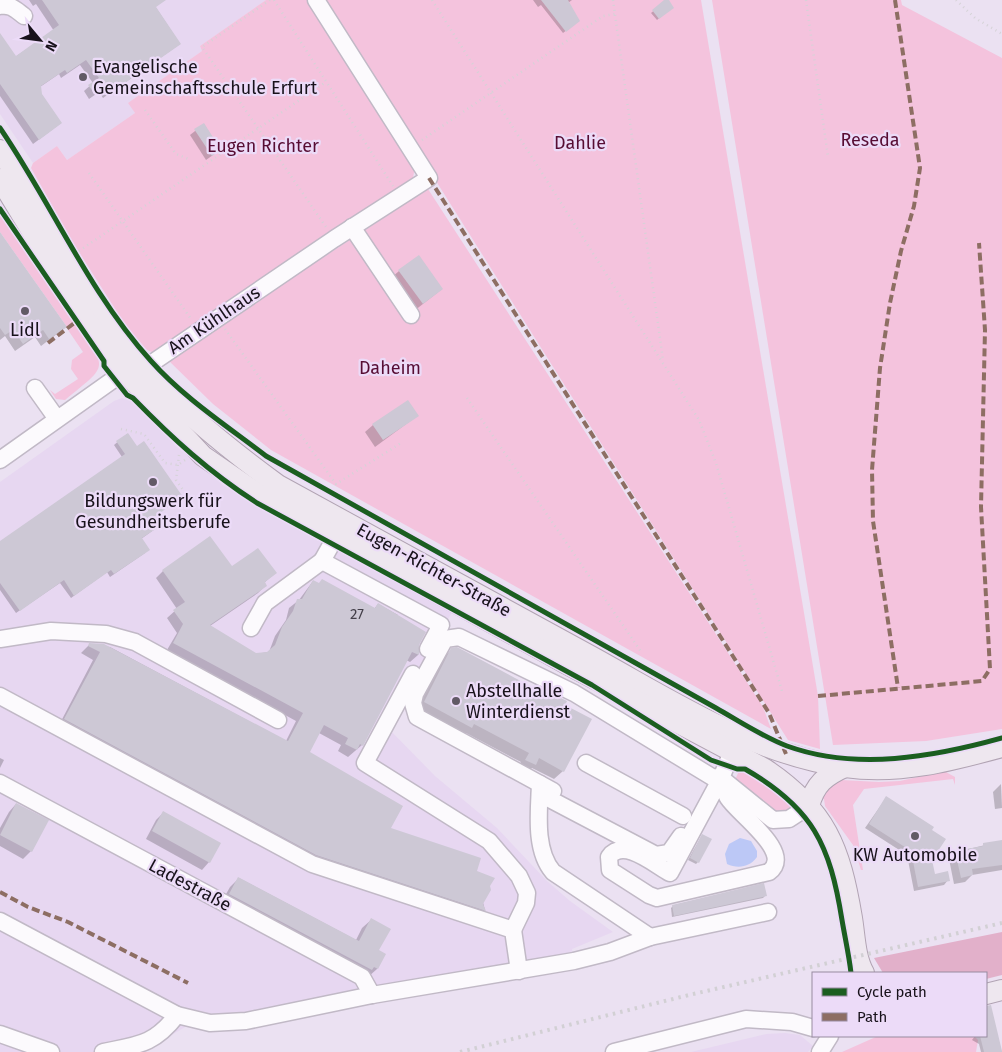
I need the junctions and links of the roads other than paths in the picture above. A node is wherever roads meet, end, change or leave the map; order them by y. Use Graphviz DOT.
graph roads {
  1 [pos="316,0"];
  2 [pos="0,6"];
  3 [pos="24,16"];
  4 [pos="0,150"];
  5 [pos="1,184"];
  6 [pos="352,227"];
  7 [pos="411,315"];
  8 [pos="131,367"];
  9 [pos="35,388"];
  10 [pos="57,419"];
  11 [pos="0,460"];
  12 [pos="336,536"];
  13 [pos="322,561"];
  14 [pos="251,628"];
  15 [pos="0,639"];
  16 [pos="0,696"];
  17 [pos="278,720"];
  18 [pos="1002,747"];
  19 [pos="732,752"];
  20 [pos="586,763"];
  21 [pos="845,767"];
  22 [pos="717,778"];
  23 [pos="0,783"];
  24 [pos="544,790"];
  25 [pos="809,806"];
  26 [pos="683,816"];
  27 [pos="768,912"];
  28 [pos="0,921"];
  29 [pos="513,930"];
  30 [pos="650,937"];
  31 [pos="861,969"];
  32 [pos="519,971"];
  33 [pos="1002,990"];
  34 [pos="987,994"];
  35 [pos="372,995"];
  36 [pos="177,1015"];
  37 [pos="812,1028"];
  38 [pos="0,1034"];
  39 [pos="829,1037"];
  40 [pos="51,1052"];
  41 [pos="103,1052"];
  42 [pos="614,1052"];
  43 [pos="820,1052"];
  1 -- 6 [label="street, Am Kühlhaus"];
  2 -- 3 [label="street"];
  4 -- 8 [label="main road, Eugen-Richter-Straße"];
  5 -- 8 [label="main road, Eugen-Richter-Straße"];
  6 -- 7 [label="street"];
  6 -- 8 [label="street, Am Kühlhaus"];
  8 -- 10 [label="street, Am Kühlhaus"];
  8 -- 12 [label="main road, Eugen-Richter-Straße"];
  8 -- 21 [label="main road, Eugen-Richter-Straße"];
  9 -- 10 [label="street"];
  10 -- 11 [label="street, Am Kühlhaus"];
  12 -- 13 [label="street"];
  12 -- 19 [label="main road, Eugen-Richter-Straße"];
  13 -- 14 [label="street"];
  13 -- 29 [label="street"];
  15 -- 17 [label="street"];
  16 -- 29 [label="street"];
  18 -- 21 [label="main road, Eugen-Richter-Straße"];
  19 -- 22 [label="street"];
  19 -- 25 [label="main road, Eugen-Richter-Straße"];
  20 -- 26 [label="street"];
  21 -- 25 [label="main road"];
  22 -- 22 [label="street"];
  22 -- 24 [label="street"];
  22 -- 24 [label="street"];
  22 -- 25 [label="street"];
  23 -- 35 [label="street, Ladestraße"];
  24 -- 30 [label="street"];
  25 -- 31 [label="main road, Eugen-Richter-Straße"];
  27 -- 30 [label="street"];
  28 -- 36 [label="street"];
  29 -- 32 [label="street"];
  30 -- 32 [label="street"];
  32 -- 35 [label="street"];
  33 -- 34 [label="main road"];
  35 -- 36 [label="street"];
  36 -- 41 [label="street"];
  37 -- 42 [label="street"];
  38 -- 40 [label="street"];
  39 -- 43 [label="street"];
}
